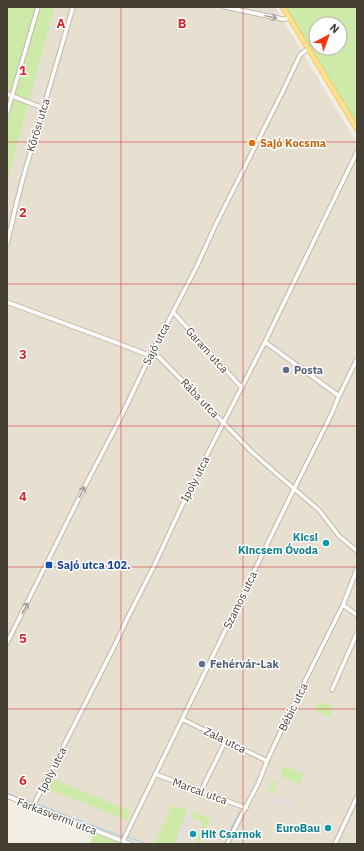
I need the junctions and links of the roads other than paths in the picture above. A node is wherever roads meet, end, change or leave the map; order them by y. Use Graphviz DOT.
graph roads {
  1 [pos="38,7"];
  2 [pos="73,7"];
  3 [pos="225,7"];
  4 [pos="283,7"];
  5 [pos="289,17"];
  6 [pos="308,49"];
  7 [pos="312,56"];
  8 [pos="7,94"];
  9 [pos="12,96"];
  10 [pos="44,108"];
  11 [pos="7,113"];
  12 [pos="357,129"];
  13 [pos="357,152"];
  14 [pos="7,244"];
  15 [pos="7,302"];
  16 [pos="173,312"];
  17 [pos="265,342"];
  18 [pos="151,354"];
  19 [pos="357,359"];
  20 [pos="242,388"];
  21 [pos="339,396"];
  22 [pos="224,423"];
  23 [pos="294,489"];
  24 [pos="357,551"];
  25 [pos="357,569"];
  26 [pos="343,605"];
  27 [pos="357,615"];
  28 [pos="357,633"];
  29 [pos="7,643"];
  30 [pos="332,690"];
  31 [pos="182,718"];
  32 [pos="226,740"];
  33 [pos="267,761"];
  34 [pos="155,774"];
  35 [pos="201,791"];
  36 [pos="7,796"];
  37 [pos="357,797"];
  38 [pos="33,806"];
  39 [pos="246,808"];
  40 [pos="122,841"];
  41 [pos="130,844"];
  42 [pos="227,844"];
  43 [pos="335,844"];
  1 -- 9 [label="street"];
  2 -- 10 [label="street, Kőrösi utca"];
  3 -- 5 [label="street, one-way"];
  4 -- 5 [label="main road"];
  5 -- 6 [label="main road"];
  6 -- 16 [label="street, Sajó utca"];
  7 -- 12 [label="main road"];
  8 -- 9 [label="street"];
  9 -- 10 [label="street"];
  9 -- 11 [label="street"];
  10 -- 14 [label="street, Kőrösi utca"];
  13 -- 17 [label="street, Ipoly utca"];
  15 -- 18 [label="street, Rába utca"];
  16 -- 18 [label="street, Sajó utca"];
  16 -- 20 [label="street, Garam utca"];
  17 -- 20 [label="street, Ipoly utca"];
  17 -- 21 [label="street"];
  18 -- 22 [label="street, Rába utca"];
  29 -- 18 [label="street, Sajó utca, one-way"];
  19 -- 21 [label="street, Szamos utca"];
  20 -- 22 [label="street, Ipoly utca"];
  21 -- 23 [label="street, Szamos utca"];
  22 -- 23 [label="street, Rába utca"];
  22 -- 38 [label="street, Ipoly utca"];
  23 -- 24 [label="street, Rába utca"];
  23 -- 31 [label="street, Szamos utca"];
  25 -- 26 [label="street, Bébic utca"];
  26 -- 27 [label="street"];
  26 -- 33 [label="street, Bébic utca"];
  28 -- 30 [label="street"];
  31 -- 32 [label="street, Zala utca"];
  31 -- 34 [label="street, Szamos utca"];
  32 -- 33 [label="street, Zala utca"];
  32 -- 35 [label="street"];
  33 -- 39 [label="street, Bébic utca"];
  34 -- 35 [label="street, Marcal utca"];
  34 -- 40 [label="street, Szamos utca"];
  35 -- 39 [label="street, Marcal utca"];
  36 -- 38 [label="street, Farkasvermi utca"];
  37 -- 43 [label="street"];
  38 -- 40 [label="street, Farkasvermi utca"];
  39 -- 42 [label="street, Bébic utca"];
  40 -- 41 [label="street, Farkasvermi utca"];
}
